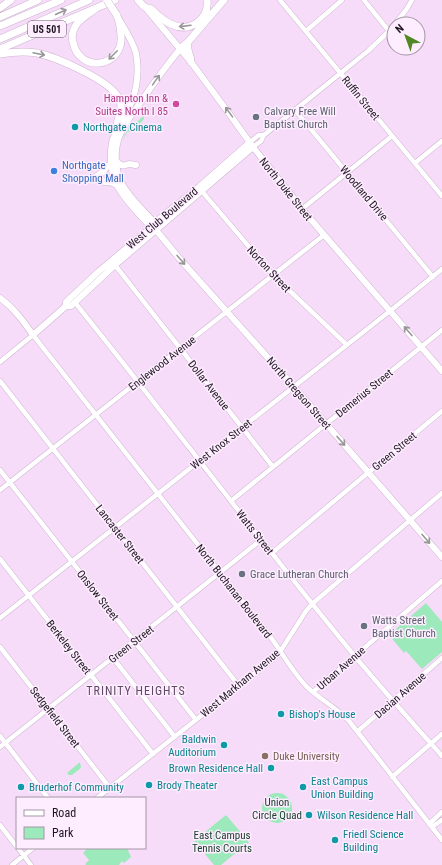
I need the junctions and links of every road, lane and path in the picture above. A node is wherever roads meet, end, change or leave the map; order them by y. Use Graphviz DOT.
graph roads {
  1 [pos="11,0"];
  2 [pos="38,0"];
  3 [pos="61,0"];
  4 [pos="89,0"];
  5 [pos="107,0"];
  6 [pos="115,0"];
  7 [pos="207,0"];
  8 [pos="224,0"];
  9 [pos="280,0"];
  10 [pos="342,0"];
  11 [pos="364,0"];
  12 [pos="412,0"];
  13 [pos="141,3"];
  14 [pos="0,8"];
  15 [pos="95,9"];
  16 [pos="401,16"];
  17 [pos="0,17"];
  18 [pos="117,17"];
  19 [pos="0,26"];
  20 [pos="386,27"];
  21 [pos="306,31"];
  22 [pos="386,34"];
  23 [pos="0,39"];
  24 [pos="188,42"];
  25 [pos="0,49"];
  26 [pos="180,49"];
  27 [pos="0,54"];
  28 [pos="191,62"];
  29 [pos="340,73"];
  30 [pos="295,110"];
  31 [pos="117,129"];
  32 [pos="392,136"];
  33 [pos="442,141"];
  34 [pos="251,145"];
  35 [pos="114,163"];
  36 [pos="415,163"];
  37 [pos="136,165"];
  38 [pos="347,173"];
  39 [pos="117,185"];
  40 [pos="200,188"];
  41 [pos="442,196"];
  42 [pos="302,209"];
  43 [pos="154,227"];
  44 [pos="324,234"];
  45 [pos="115,265"];
  46 [pos="442,269"];
  47 [pos="272,276"];
  48 [pos="433,276"];
  49 [pos="81,288"];
  50 [pos="0,298"];
  51 [pos="76,301"];
  52 [pos="66,306"];
  53 [pos="390,311"];
  54 [pos="227,312"];
  55 [pos="442,330"];
  56 [pos="33,335"];
  57 [pos="347,345"];
  58 [pos="421,347"];
  59 [pos="180,348"];
  60 [pos="0,362"];
  61 [pos="442,371"];
  62 [pos="0,381"];
  63 [pos="137,382"];
  64 [pos="294,387"];
  65 [pos="442,411"];
  66 [pos="96,415"];
  67 [pos="326,424"];
  68 [pos="242,428"];
  69 [pos="53,448"];
  70 [pos="200,461"];
  71 [pos="273,467"];
  72 [pos="0,470"];
  73 [pos="368,473"];
  74 [pos="10,482"];
  75 [pos="0,490"];
  76 [pos="442,493"];
  77 [pos="158,494"];
  78 [pos="231,501"];
  79 [pos="411,521"];
  80 [pos="115,528"];
  81 [pos="261,540"];
  82 [pos="272,552"];
  83 [pos="442,557"];
  84 [pos="0,559"];
  85 [pos="72,562"];
  86 [pos="220,573"];
  87 [pos="442,581"];
  88 [pos="29,596"];
  89 [pos="312,604"];
  90 [pos="178,607"];
  91 [pos="0,618"];
  92 [pos="135,641"];
  93 [pos="0,647"];
  94 [pos="280,652"];
  95 [pos="354,656"];
  96 [pos="113,658"];
  97 [pos="442,658"];
  98 [pos="92,675"];
  99 [pos="240,686"];
  100 [pos="313,692"];
  101 [pos="394,701"];
  102 [pos="49,709"];
  103 [pos="196,720"];
  104 [pos="358,732"];
  105 [pos="442,734"];
  106 [pos="0,736"];
  107 [pos="175,737"];
  108 [pos="5,743"];
  109 [pos="431,744"];
  110 [pos="0,747"];
  111 [pos="153,754"];
  112 [pos="442,756"];
  113 [pos="392,776"];
  114 [pos="110,788"];
  115 [pos="47,797"];
  116 [pos="98,797"];
  117 [pos="442,812"];
  118 [pos="442,820"];
  119 [pos="0,825"];
  120 [pos="431,826"];
  121 [pos="442,840"];
  122 [pos="16,845"];
  123 [pos="20,849"];
  124 [pos="32,849"];
  125 [pos="24,855"];
  126 [pos="12,865"];
  127 [pos="32,865"];
  1 -- 14 [label="highway"];
  2 -- 17 [label="highway"];
  3 -- 19 [label="highway"];
  23 -- 4 [label="highway, one-way"];
  5 -- 18 [label="highway, North Gregson Street, bridge"];
  6 -- 15 [label="highway, US 501"];
  7 -- 13 [label="highway, one-way"];
  8 -- 24 [label="highway"];
  9 -- 21 [label="street, Ruffin Street"];
  10 -- 21 [label="street"];
  11 -- 20 [label="street"];
  12 -- 16 [label="street, West Club Boulevard"];
  13 -- 26 [label="main road, North Duke Street"];
  18 -- 15 [label="highway, one-way"];
  15 -- 25 [label="highway, US 501"];
  18 -- 31 [label="main road, North Gregson Street"];
  21 -- 29 [label="street, Ruffin Street"];
  22 -- 29 [label="street, West Club Boulevard"];
  24 -- 26 [label="highway"];
  24 -- 28 [label="highway"];
  26 -- 28 [label="main road, North Duke Street"];
  35 -- 26 [label="main road, North Gregson Street, one-way"];
  27 -- 31 [label="highway, one-way"];
  34 -- 28 [label="main road, North Duke Street, one-way"];
  29 -- 30 [label="street, West Club Boulevard"];
  29 -- 32 [label="street, Ruffin Street"];
  30 -- 34 [label="street, West Club Boulevard"];
  30 -- 38 [label="street, Woodland Drive"];
  31 -- 35 [label="main road, North Gregson Street"];
  32 -- 36 [label="street, Ruffin Street"];
  32 -- 38 [label="street"];
  33 -- 36 [label="street"];
  34 -- 40 [label="main road, West Club Boulevard"];
  34 -- 42 [label="main road, North Duke Street"];
  35 -- 37 [label="main road"];
  35 -- 39 [label="main road, North Gregson Street"];
  35 -- 39 [label="main road"];
  35 -- 43 [label="main road, North Gregson Street"];
  36 -- 41 [label="street, Ruffin Street"];
  38 -- 42 [label="street"];
  38 -- 48 [label="street, Woodland Drive"];
  39 -- 43 [label="main road, North Gregson Street"];
  40 -- 43 [label="main road, West Club Boulevard"];
  40 -- 47 [label="street, Norton Street"];
  42 -- 44 [label="main road, North Duke Street"];
  43 -- 45 [label="main road, West Club Boulevard"];
  43 -- 49 [label="main road, West Club Boulevard"];
  43 -- 54 [label="main road, North Gregson Street, one-way"];
  44 -- 47 [label="street, Englewood Avenue"];
  44 -- 53 [label="main road, North Duke Street"];
  45 -- 51 [label="main road, West Club Boulevard"];
  45 -- 59 [label="street, Dollar Avenue"];
  46 -- 48 [label="street, West Knox Street"];
  47 -- 54 [label="street, Englewood Avenue"];
  47 -- 57 [label="street, Norton Street"];
  48 -- 53 [label="street, West Knox Street"];
  49 -- 51 [label="main road"];
  49 -- 52 [label="main road, West Club Boulevard"];
  50 -- 56 [label="main road"];
  51 -- 52 [label="main road, West Club Boulevard"];
  51 -- 63 [label="street, Watts Street"];
  52 -- 56 [label="main road, West Club Boulevard"];
  53 -- 57 [label="street, West Knox Street"];
  58 -- 53 [label="main road, North Duke Street, one-way"];
  54 -- 59 [label="street, Englewood Avenue"];
  54 -- 64 [label="main road, North Gregson Street"];
  55 -- 58 [label="street, Demerius Street"];
  56 -- 60 [label="street, West Club Boulevard"];
  56 -- 66 [label="street, North Buchanan Boulevard"];
  57 -- 64 [label="street, West Knox Street"];
  58 -- 61 [label="main road, North Duke Street"];
  58 -- 67 [label="street, Demerius Street"];
  59 -- 63 [label="street, Englewood Avenue"];
  59 -- 68 [label="street, Dollar Avenue"];
  62 -- 69 [label="street, Lancaster Street"];
  63 -- 66 [label="street, Englewood Avenue"];
  63 -- 70 [label="street, Watts Street"];
  64 -- 67 [label="main road, North Gregson Street"];
  64 -- 68 [label="street, West Knox Street"];
  65 -- 73 [label="street, Green Street"];
  66 -- 69 [label="street, Englewood Avenue"];
  66 -- 77 [label="street, North Buchanan Boulevard"];
  67 -- 71 [label="street, Demerius Street"];
  67 -- 73 [label="main road, North Gregson Street, one-way"];
  68 -- 70 [label="street, West Knox Street"];
  68 -- 71 [label="street, Dollar Avenue"];
  69 -- 74 [label="street, Englewood Avenue"];
  69 -- 80 [label="street, Lancaster Street"];
  70 -- 77 [label="street, West Knox Street"];
  70 -- 78 [label="street, Watts Street"];
  71 -- 78 [label="street, Demerius Street"];
  72 -- 74 [label="street, Onslow Street"];
  73 -- 79 [label="main road, North Gregson Street"];
  73 -- 82 [label="street, Green Street"];
  74 -- 75 [label="street, Englewood Avenue"];
  74 -- 85 [label="street, Onslow Street"];
  76 -- 79 [label="street, West Markham Avenue"];
  77 -- 80 [label="street, West Knox Street"];
  77 -- 86 [label="street, North Buchanan Boulevard"];
  78 -- 81 [label="street, Watts Street"];
  79 -- 83 [label="main road, North Gregson Street, one-way"];
  79 -- 89 [label="street, West Markham Avenue"];
  80 -- 85 [label="street, West Knox Street"];
  80 -- 90 [label="street, Lancaster Street"];
  81 -- 82 [label="street, Watts Street"];
  81 -- 86 [label="street, Green Street"];
  82 -- 89 [label="street, Watts Street"];
  84 -- 88 [label="street, Berkeley Street"];
  85 -- 88 [label="street, West Knox Street"];
  85 -- 92 [label="street, Onslow Street"];
  86 -- 90 [label="street, Green Street"];
  86 -- 94 [label="street, North Buchanan Boulevard"];
  87 -- 95 [label="street, Urban Avenue"];
  88 -- 91 [label="street, West Knox Street"];
  88 -- 98 [label="street, Berkeley Street"];
  89 -- 94 [label="street, West Markham Avenue"];
  89 -- 95 [label="street, Watts Street"];
  90 -- 92 [label="street, Green Street"];
  90 -- 99 [label="street, Lancaster Street"];
  92 -- 96 [label="street, Green Street"];
  92 -- 103 [label="street, Onslow Street"];
  93 -- 102 [label="street, Sedgefield Street"];
  94 -- 99 [label="street, West Markham Avenue"];
  94 -- 100 [label="street, North Buchanan Boulevard"];
  95 -- 100 [label="street, Urban Avenue"];
  95 -- 101 [label="street, Watts Street"];
  96 -- 98 [label="street, Green Street"];
  96 -- 107 [label="street"];
  97 -- 101 [label="street, Dacian Avenue"];
  98 -- 102 [label="street, Green Street"];
  98 -- 111 [label="street, Berkeley Street"];
  99 -- 103 [label="street, West Markham Avenue"];
  100 -- 104 [label="street, North Buchanan Boulevard"];
  101 -- 104 [label="street, Dacian Avenue"];
  101 -- 109 [label="street, Watts Street"];
  102 -- 108 [label="street, Green Street"];
  102 -- 114 [label="street, Sedgefield Street"];
  103 -- 107 [label="street, West Markham Avenue"];
  104 -- 113 [label="street, North Buchanan Boulevard"];
  105 -- 109 [label="street"];
  106 -- 108 [label="street"];
  107 -- 111 [label="street, West Markham Avenue"];
  108 -- 110 [label="street, Green Street"];
  108 -- 115 [label="street"];
  109 -- 112 [label="street, Watts Street"];
  109 -- 113 [label="street"];
  111 -- 114 [label="street, West Markham Avenue"];
  113 -- 120 [label="street, North Buchanan Boulevard"];
  114 -- 116 [label="street, West Markham Avenue"];
  117 -- 120 [label="street"];
  118 -- 120 [label="street"];
  119 -- 122 [label="street"];
  120 -- 121 [label="street, North Buchanan Boulevard"];
  123 -- 125 [label="street"];
  124 -- 125 [label="street"];
  125 -- 126 [label="street"];
  125 -- 127 [label="street"];
}
